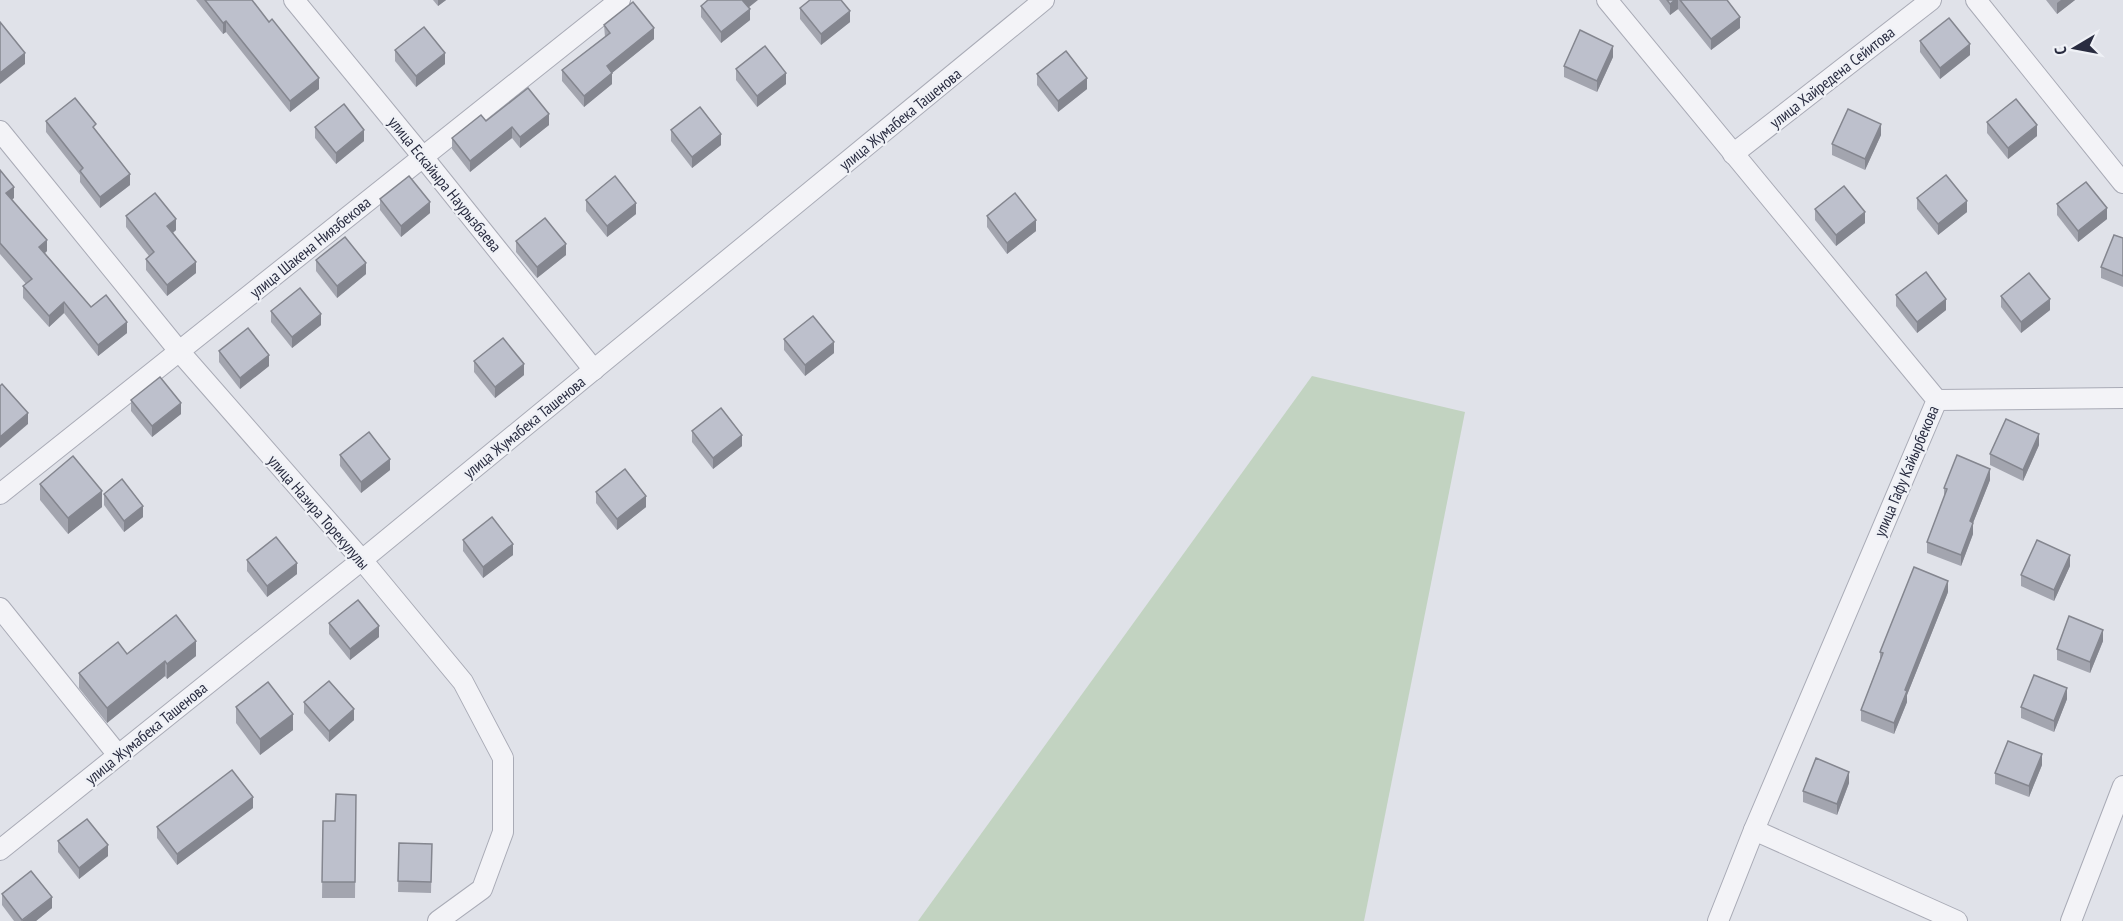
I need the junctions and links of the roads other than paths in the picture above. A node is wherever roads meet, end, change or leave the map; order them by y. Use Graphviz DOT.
graph roads {
  1 [pos="294,0"];
  2 [pos="620,0"];
  3 [pos="1044,0"];
  4 [pos="1607,0"];
  5 [pos="1931,0"];
  6 [pos="1976,0"];
  7 [pos="0,131"];
  8 [pos="1734,154"];
  9 [pos="423,157"];
  10 [pos="2123,183"];
  11 [pos="179,351"];
  12 [pos="594,370"];
  13 [pos="2123,399"];
  14 [pos="1937,400"];
  15 [pos="0,495"];
  16 [pos="362,560"];
  17 [pos="0,608"];
  18 [pos="118,755"];
  19 [pos="2123,786"];
  20 [pos="1754,830"];
  21 [pos="0,850"];
  22 [pos="438,921"];
  23 [pos="1718,921"];
  24 [pos="1957,921"];
  25 [pos="2071,921"];
  1 -- 9 [label="street, улица Ескайыра Наурызбаева"];
  2 -- 9 [label="street, улица Шакена Ниязбекова"];
  3 -- 12 [label="street, улица Жумабека Ташенова"];
  4 -- 8 [label="street, улица Гафу Кайырбекова"];
  5 -- 8 [label="street, улица Хайредена Сейитова"];
  6 -- 10 [label="street"];
  7 -- 11 [label="street, улица Назира Торекулулы"];
  8 -- 14 [label="street, улица Гафу Кайырбекова"];
  9 -- 11 [label="street, улица Шакена Ниязбекова"];
  9 -- 12 [label="street, улица Ескайыра Наурызбаева"];
  11 -- 15 [label="street, улица Шакена Ниязбекова"];
  11 -- 16 [label="street, улица Назира Торекулулы"];
  12 -- 16 [label="street, улица Жумабека Ташенова"];
  13 -- 14 [label="street"];
  14 -- 20 [label="street, улица Гафу Кайырбекова"];
  16 -- 18 [label="street, улица Жумабека Ташенова"];
  16 -- 22 [label="street, улица Назира Торекулулы"];
  17 -- 18 [label="street"];
  18 -- 21 [label="street, улица Жумабека Ташенова"];
  19 -- 25 [label="street"];
  20 -- 23 [label="street, улица Гафу Кайырбекова"];
  20 -- 24 [label="street"];
}
